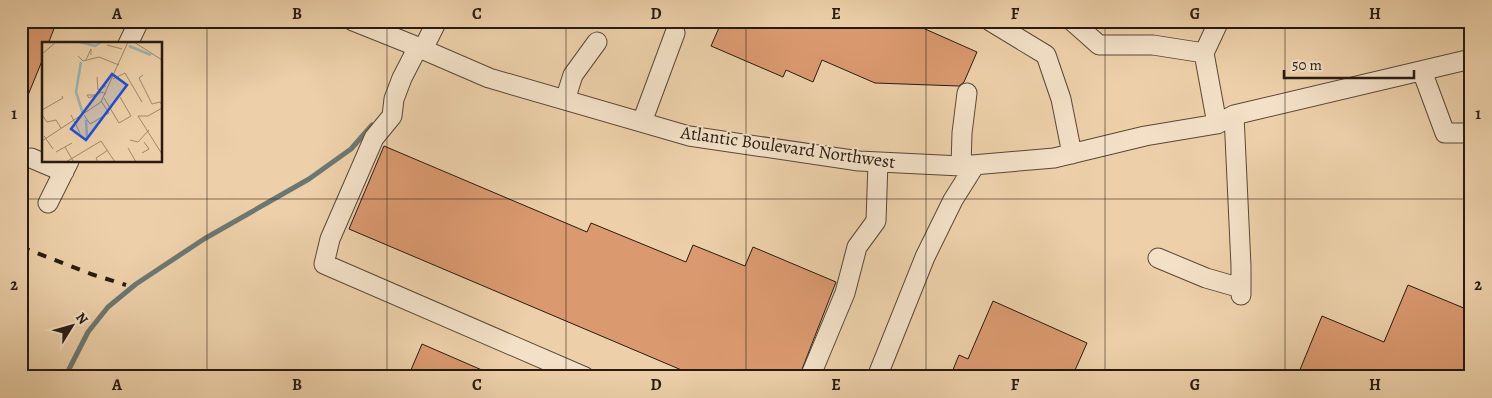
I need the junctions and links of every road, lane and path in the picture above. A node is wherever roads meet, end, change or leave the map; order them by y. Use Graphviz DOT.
graph roads {
  1 [pos="139,21"];
  2 [pos="352,21"];
  3 [pos="437,21"];
  4 [pos="990,21"];
  5 [pos="1072,21"];
  6 [pos="1219,21"];
  7 [pos="675,33"];
  8 [pos="129,42"];
  9 [pos="597,42"];
  10 [pos="416,46"];
  11 [pos="1204,52"];
  12 [pos="1471,59"];
  13 [pos="1422,71"];
  14 [pos="967,93"];
  15 [pos="566,100"];
  16 [pos="1234,115"];
  17 [pos="642,122"];
  18 [pos="1217,124"];
  19 [pos="1471,133"];
  20 [pos="1072,154"];
  21 [pos="31,158"];
  22 [pos="42,161"];
  23 [pos="47,162"];
  24 [pos="878,162"];
  25 [pos="968,166"];
  26 [pos="66,167"];
  27 [pos="48,203"];
  28 [pos="1158,258"];
  29 [pos="585,377"];
  30 [pos="810,377"];
  31 [pos="877,377"];
  1 -- 8 [label="street"];
  2 -- 10 [label="street, Atlantic Boulevard Northwest"];
  3 -- 10 [label="street"];
  4 -- 20 [label="street"];
  5 -- 11 [label="street"];
  6 -- 11 [label="street"];
  7 -- 17 [label="street"];
  9 -- 15 [label="street"];
  10 -- 15 [label="street, Atlantic Boulevard Northwest"];
  10 -- 29 [label="street"];
  11 -- 18 [label="street"];
  12 -- 13 [label="street, Atlantic Boulevard Northwest"];
  13 -- 16 [label="street, Atlantic Boulevard Northwest"];
  13 -- 19 [label="street"];
  14 -- 25 [label="street"];
  15 -- 17 [label="street, Atlantic Boulevard Northwest"];
  16 -- 18 [label="street, Atlantic Boulevard Northwest"];
  16 -- 28 [label="street"];
  17 -- 24 [label="street, Atlantic Boulevard Northwest"];
  18 -- 20 [label="street, Atlantic Boulevard Northwest"];
  20 -- 25 [label="street, Atlantic Boulevard Northwest"];
  21 -- 22 [label="street"];
  23 -- 26 [label="street"];
  24 -- 25 [label="street, Atlantic Boulevard Northwest"];
  24 -- 30 [label="street"];
  25 -- 31 [label="street"];
  26 -- 27 [label="street"];
}
